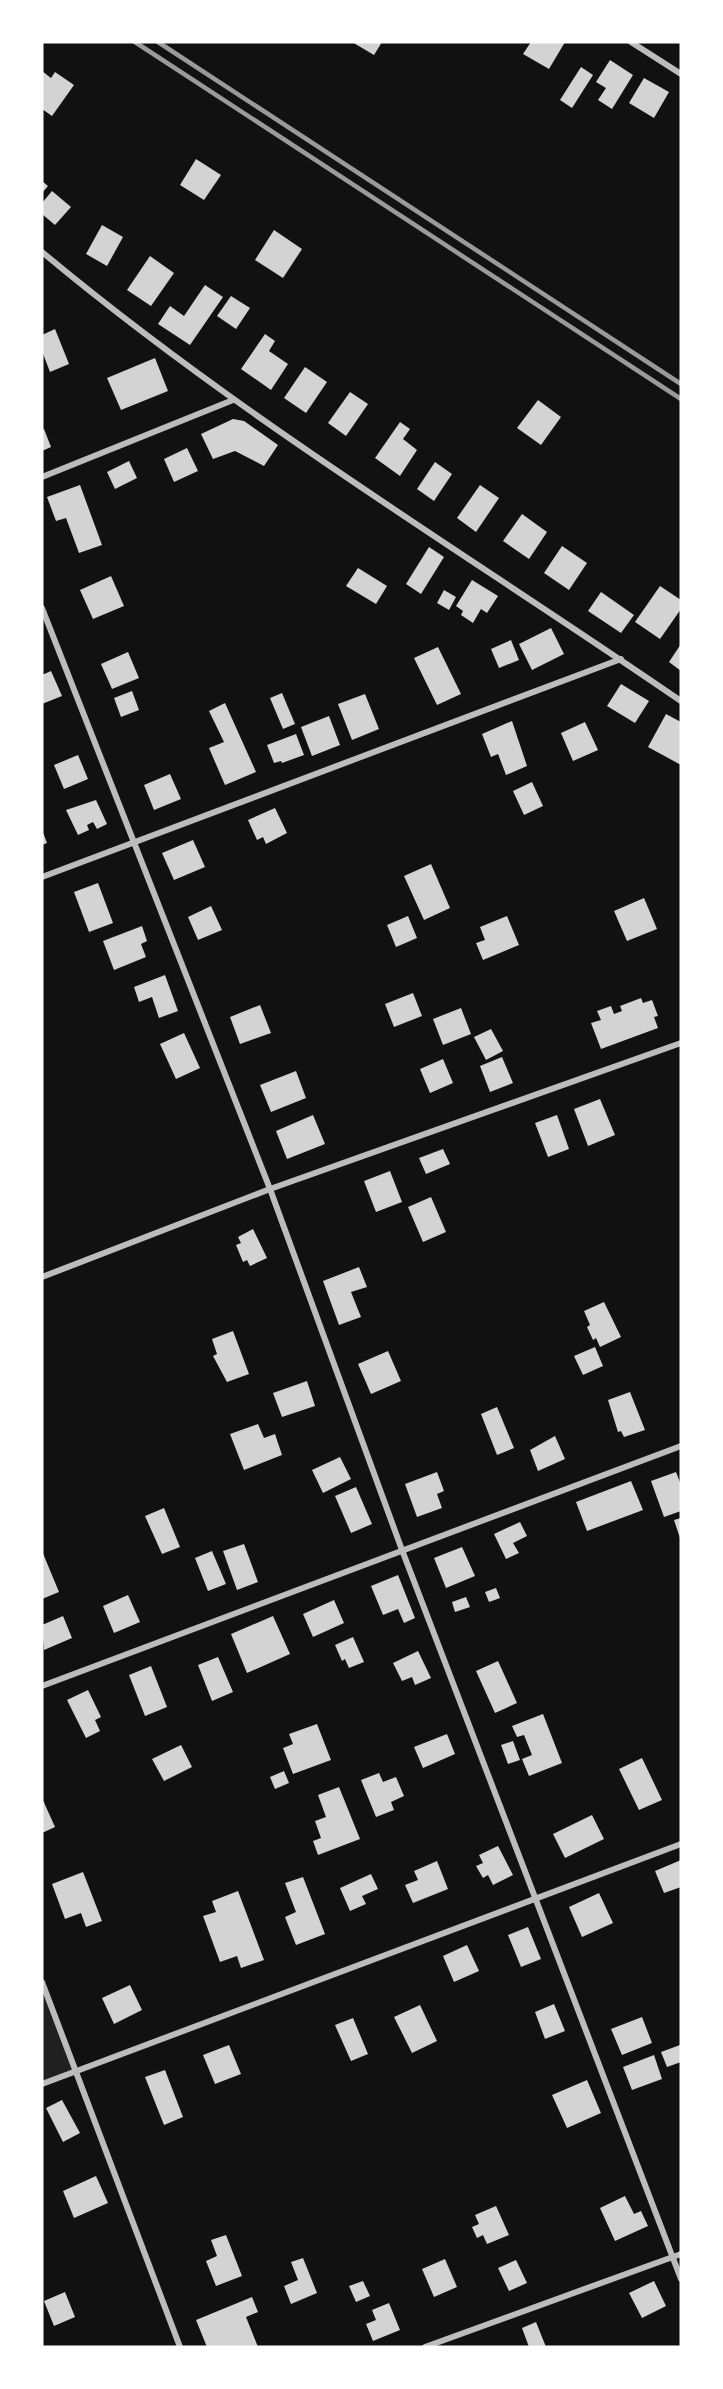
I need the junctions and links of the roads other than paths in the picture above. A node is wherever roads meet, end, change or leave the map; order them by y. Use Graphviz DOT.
graph roads {
  1 [pos="631,42"];
  2 [pos="681,74"];
  3 [pos="42,252"];
  4 [pos="232,400"];
  5 [pos="42,477"];
  6 [pos="42,608"];
  7 [pos="621,659"];
  8 [pos="681,701"];
  9 [pos="133,842"];
  10 [pos="42,877"];
  11 [pos="681,1043"];
  12 [pos="270,1189"];
  13 [pos="42,1277"];
  14 [pos="681,1446"];
  15 [pos="402,1550"];
  16 [pos="42,1686"];
  17 [pos="681,1844"];
  18 [pos="535,1897"];
  19 [pos="42,1982"];
  20 [pos="76,2072"];
  21 [pos="42,2085"];
  22 [pos="681,2254"];
  23 [pos="673,2258"];
  24 [pos="681,2279"];
  25 [pos="180,2347"];
  26 [pos="425,2347"];
  1 -- 2 [label="street"];
  3 -- 4 [label="street"];
  4 -- 5 [label="street"];
  4 -- 7 [label="street"];
  6 -- 9 [label="street"];
  7 -- 8 [label="street"];
  7 -- 9 [label="street"];
  9 -- 10 [label="street"];
  9 -- 12 [label="street"];
  11 -- 12 [label="street"];
  12 -- 13 [label="street"];
  12 -- 15 [label="street"];
  14 -- 15 [label="street"];
  15 -- 16 [label="street"];
  15 -- 18 [label="street"];
  17 -- 18 [label="street"];
  18 -- 20 [label="street"];
  18 -- 23 [label="street"];
  19 -- 20 [label="street"];
  20 -- 21 [label="street"];
  20 -- 25 [label="street"];
  22 -- 23 [label="street"];
  23 -- 24 [label="street"];
  23 -- 26 [label="street"];
}
